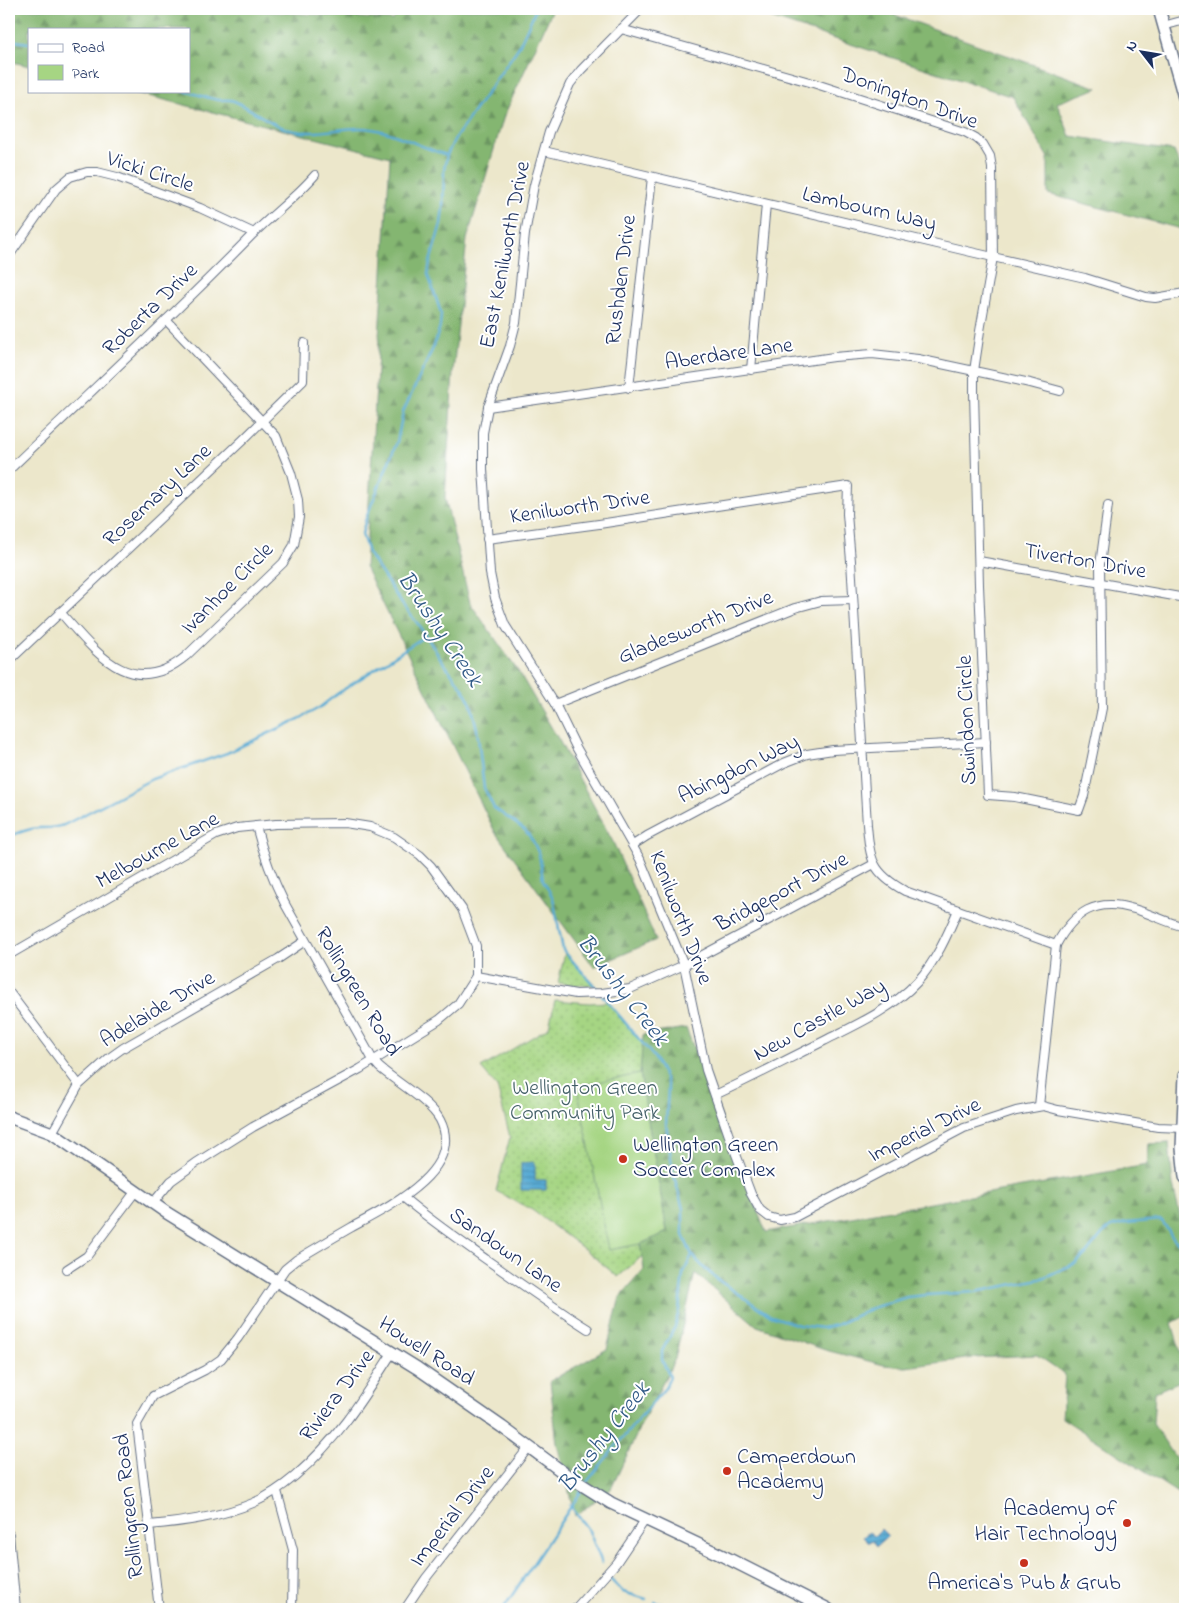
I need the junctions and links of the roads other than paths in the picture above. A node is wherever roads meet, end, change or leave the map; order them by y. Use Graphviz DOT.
graph roads {
  1 [pos="641,9"];
  2 [pos="1159,9"];
  3 [pos="1185,20"];
  4 [pos="1163,26"];
  5 [pos="621,29"];
  6 [pos="1185,101"];
  7 [pos="544,151"];
  8 [pos="315,175"];
  9 [pos="652,177"];
  10 [pos="766,204"];
  11 [pos="254,232"];
  12 [pos="9,256"];
  13 [pos="993,257"];
  14 [pos="1185,294"];
  15 [pos="166,320"];
  16 [pos="304,343"];
  17 [pos="751,370"];
  18 [pos="974,371"];
  19 [pos="628,388"];
  20 [pos="1060,391"];
  21 [pos="488,407"];
  22 [pos="262,421"];
  23 [pos="9,470"];
  24 [pos="1108,505"];
  25 [pos="487,539"];
  26 [pos="979,561"];
  27 [pos="1100,582"];
  28 [pos="1185,598"];
  29 [pos="853,600"];
  30 [pos="60,612"];
  31 [pos="9,661"];
  32 [pos="555,704"];
  33 [pos="986,742"];
  34 [pos="862,748"];
  35 [pos="256,826"];
  36 [pos="633,845"];
  37 [pos="874,864"];
  38 [pos="958,910"];
  39 [pos="1185,927"];
  40 [pos="305,940"];
  41 [pos="1056,945"];
  42 [pos="9,955"];
  43 [pos="684,965"];
  44 [pos="476,976"];
  45 [pos="9,992"];
  46 [pos="373,1060"];
  47 [pos="1185,1075"];
  48 [pos="79,1085"];
  49 [pos="715,1095"];
  50 [pos="1039,1106"];
  51 [pos="9,1118"];
  52 [pos="1182,1128"];
  53 [pos="52,1133"];
  54 [pos="1185,1177"];
  55 [pos="135,1192"];
  56 [pos="404,1198"];
  57 [pos="152,1204"];
  58 [pos="780,1220"];
  59 [pos="68,1269"];
  60 [pos="276,1281"];
  61 [pos="588,1329"];
  62 [pos="392,1353"];
  63 [pos="529,1447"];
  64 [pos="277,1490"];
  65 [pos="645,1520"];
  66 [pos="149,1525"];
  67 [pos="9,1534"];
  68 [pos="10,1561"];
  69 [pos="16,1609"];
  70 [pos="159,1609"];
  71 [pos="292,1609"];
  72 [pos="405,1609"];
  73 [pos="575,1609"];
  74 [pos="828,1609"];
  1 -- 5 [label="street, East Kenilworth Drive"];
  2 -- 4 [label="main road"];
  3 -- 4 [label="street"];
  4 -- 6 [label="main road"];
  5 -- 7 [label="street, East Kenilworth Drive"];
  5 -- 13 [label="street, Donington Drive"];
  7 -- 9 [label="street, Lambourn Way"];
  7 -- 21 [label="street, East Kenilworth Drive"];
  8 -- 11 [label="street, Roberta Drive"];
  9 -- 10 [label="street, Lambourn Way"];
  9 -- 19 [label="street, Rushden Drive"];
  10 -- 13 [label="street, Lambourn Way"];
  10 -- 17 [label="street"];
  11 -- 12 [label="street, Vicki Circle"];
  11 -- 15 [label="street, Roberta Drive"];
  13 -- 14 [label="street, Lambourn Way"];
  13 -- 18 [label="street, Donington Drive"];
  15 -- 22 [label="street, Ivanhoe Circle"];
  15 -- 23 [label="street, Roberta Drive"];
  16 -- 22 [label="street, Rosemary Lane"];
  17 -- 18 [label="street, Aberdare Lane"];
  17 -- 19 [label="street, Aberdare Lane"];
  18 -- 20 [label="street, Aberdare Lane"];
  18 -- 26 [label="street, Donington Drive"];
  19 -- 21 [label="street, Aberdare Lane"];
  21 -- 25 [label="street, East Kenilworth Drive"];
  22 -- 30 [label="street, Rosemary Lane"];
  22 -- 30 [label="street, Ivanhoe Circle"];
  24 -- 27 [label="street"];
  25 -- 29 [label="street, Kenilworth Drive"];
  25 -- 32 [label="street, Kenilworth Drive"];
  26 -- 27 [label="street, Tiverton Drive"];
  26 -- 33 [label="street, Swindon Circle"];
  27 -- 28 [label="street, Tiverton Drive"];
  27 -- 33 [label="street, Swindon Circle"];
  29 -- 32 [label="street, Gladesworth Drive"];
  29 -- 34 [label="street, Kenilworth Drive"];
  30 -- 31 [label="street, Rosemary Lane"];
  32 -- 36 [label="street, Kenilworth Drive"];
  33 -- 34 [label="street, Abingdon Way"];
  34 -- 36 [label="street, Abingdon Way"];
  34 -- 37 [label="street, Kenilworth Drive"];
  35 -- 40 [label="street, Rollingreen Road"];
  35 -- 42 [label="street, Melbourne Lane"];
  35 -- 44 [label="street, Melbourne Lane"];
  36 -- 43 [label="street, Kenilworth Drive"];
  37 -- 38 [label="street"];
  37 -- 43 [label="street, Bridgeport Drive"];
  38 -- 41 [label="street"];
  38 -- 49 [label="street, New Castle Way"];
  39 -- 41 [label="street"];
  40 -- 46 [label="street, Rollingreen Road"];
  40 -- 48 [label="street, Adelaide Drive"];
  41 -- 50 [label="street"];
  43 -- 44 [label="street, Bridgeport Drive"];
  43 -- 49 [label="street, Kenilworth Drive"];
  44 -- 46 [label="street"];
  45 -- 48 [label="street"];
  46 -- 56 [label="street, Rollingreen Road"];
  46 -- 57 [label="street"];
  47 -- 52 [label="main road"];
  48 -- 53 [label="street, Adelaide Drive"];
  49 -- 58 [label="street, Kenilworth Drive"];
  50 -- 52 [label="street, Imperial Drive"];
  50 -- 58 [label="street, Imperial Drive"];
  51 -- 53 [label="main road, Howell Road"];
  52 -- 54 [label="main road"];
  53 -- 55 [label="main road, Howell Road"];
  55 -- 57 [label="main road, Howell Road"];
  55 -- 59 [label="street"];
  56 -- 60 [label="street, Rollingreen Road"];
  56 -- 61 [label="street, Sandown Lane"];
  57 -- 60 [label="main road, Howell Road"];
  60 -- 62 [label="main road, Howell Road"];
  60 -- 66 [label="street, Rollingreen Road"];
  62 -- 63 [label="main road, Howell Road"];
  62 -- 64 [label="street, Riviera Drive"];
  63 -- 65 [label="main road, Howell Road"];
  63 -- 72 [label="street, Imperial Drive"];
  64 -- 66 [label="street, Riviera Drive"];
  64 -- 71 [label="street"];
  65 -- 73 [label="street"];
  65 -- 74 [label="main road, Howell Road"];
  66 -- 70 [label="street, Rollingreen Road"];
  67 -- 68 [label="street"];
  68 -- 69 [label="street"];
}
